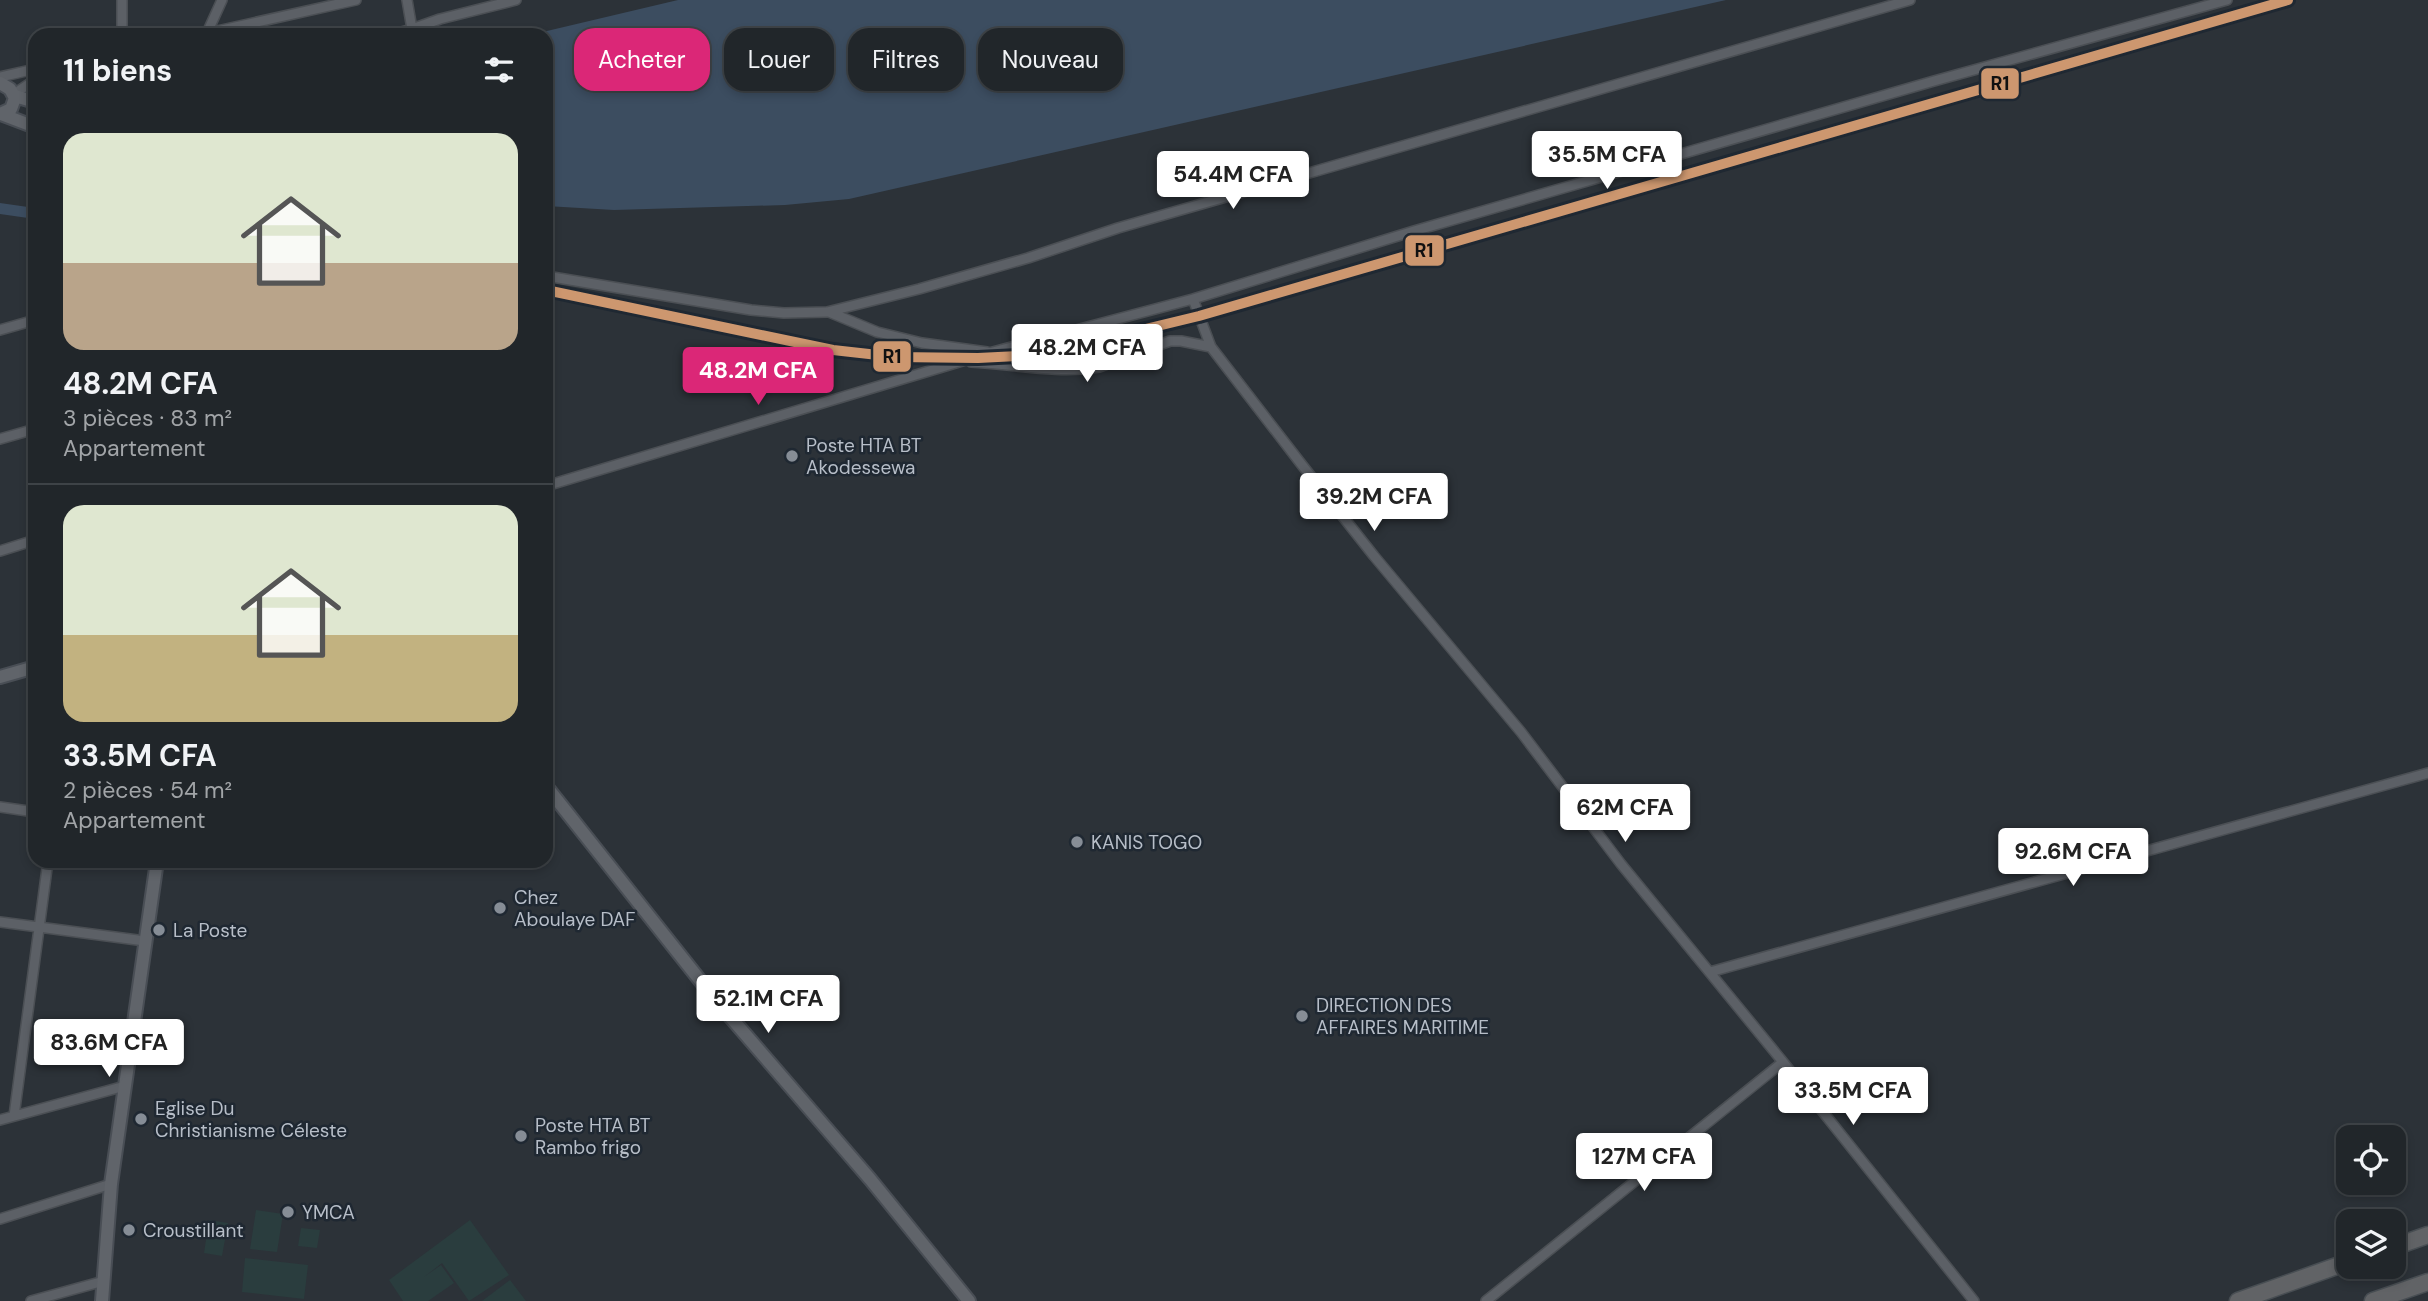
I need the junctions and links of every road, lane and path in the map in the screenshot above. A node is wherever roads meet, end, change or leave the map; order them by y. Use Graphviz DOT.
graph roads {
  1 [pos="122,0"];
  2 [pos="222,0"];
  3 [pos="356,0"];
  4 [pos="407,0"];
  5 [pos="516,0"];
  6 [pos="1910,0"];
  7 [pos="2227,0"];
  8 [pos="122,28"];
  9 [pos="206,28"];
  10 [pos="230,28"];
  11 [pos="412,28"];
  12 [pos="415,28"];
  13 [pos="28,71"];
  14 [pos="0,77"];
  15 [pos="0,83"];
  16 [pos="28,85"];
  17 [pos="15,95"];
  18 [pos="28,100"];
  19 [pos="0,114"];
  20 [pos="28,124"];
  21 [pos="553,277"];
  22 [pos="1193,299"];
  23 [pos="827,312"];
  24 [pos="28,322"];
  25 [pos="0,330"];
  26 [pos="1210,346"];
  27 [pos="989,353"];
  28 [pos="962,362"];
  29 [pos="28,431"];
  30 [pos="0,439"];
  31 [pos="553,484"];
  32 [pos="28,542"];
  33 [pos="0,551"];
  34 [pos="28,669"];
  35 [pos="0,677"];
  36 [pos="2428,773"];
  37 [pos="553,795"];
  38 [pos="0,807"];
  39 [pos="28,810"];
  40 [pos="47,868"];
  41 [pos="156,868"];
  42 [pos="0,922"];
  43 [pos="39,927"];
  44 [pos="145,941"];
  45 [pos="1710,972"];
  46 [pos="1783,1062"];
  47 [pos="125,1086"];
  48 [pos="13,1116"];
  49 [pos="0,1120"];
  50 [pos="111,1184"];
  51 [pos="0,1219"];
  52 [pos="2428,1235"];
  53 [pos="2406,1243"];
  54 [pos="2336,1266"];
  55 [pos="104,1281"];
  56 [pos="2428,1282"];
  57 [pos="31,1301"];
  58 [pos="102,1301"];
  59 [pos="969,1301"];
  60 [pos="1486,1301"];
  61 [pos="1974,1301"];
  62 [pos="2238,1301"];
  63 [pos="2373,1301"];
  1 -- 8 [label="street"];
  2 -- 9 [label="street"];
  3 -- 10 [label="street"];
  4 -- 11 [label="street"];
  5 -- 12 [label="street"];
  6 -- 23 [label="street"];
  7 -- 22 [label="street"];
  13 -- 14 [label="street"];
  15 -- 17 [label="main road"];
  16 -- 17 [label="street"];
  17 -- 18 [label="main road"];
  17 -- 19 [label="main road"];
  19 -- 20 [label="main road"];
  21 -- 23 [label="street"];
  22 -- 26 [label="street"];
  22 -- 27 [label="street"];
  23 -- 27 [label="street"];
  24 -- 25 [label="street"];
  26 -- 28 [label="street"];
  26 -- 45 [label="street"];
  27 -- 28 [label="street"];
  28 -- 31 [label="street"];
  29 -- 30 [label="street"];
  32 -- 33 [label="street"];
  34 -- 35 [label="main road"];
  36 -- 45 [label="street"];
  37 -- 59 [label="main road"];
  38 -- 39 [label="street"];
  40 -- 43 [label="street"];
  41 -- 44 [label="main road"];
  42 -- 43 [label="street"];
  43 -- 44 [label="street"];
  43 -- 48 [label="street"];
  44 -- 47 [label="main road"];
  45 -- 46 [label="street"];
  46 -- 60 [label="street"];
  46 -- 61 [label="street"];
  47 -- 48 [label="street"];
  47 -- 50 [label="main road"];
  48 -- 49 [label="street"];
  50 -- 51 [label="street"];
  50 -- 55 [label="main road"];
  52 -- 53 [label="highway"];
  54 -- 62 [label="highway"];
  55 -- 57 [label="street"];
  55 -- 58 [label="main road"];
  56 -- 63 [label="highway"];
}
